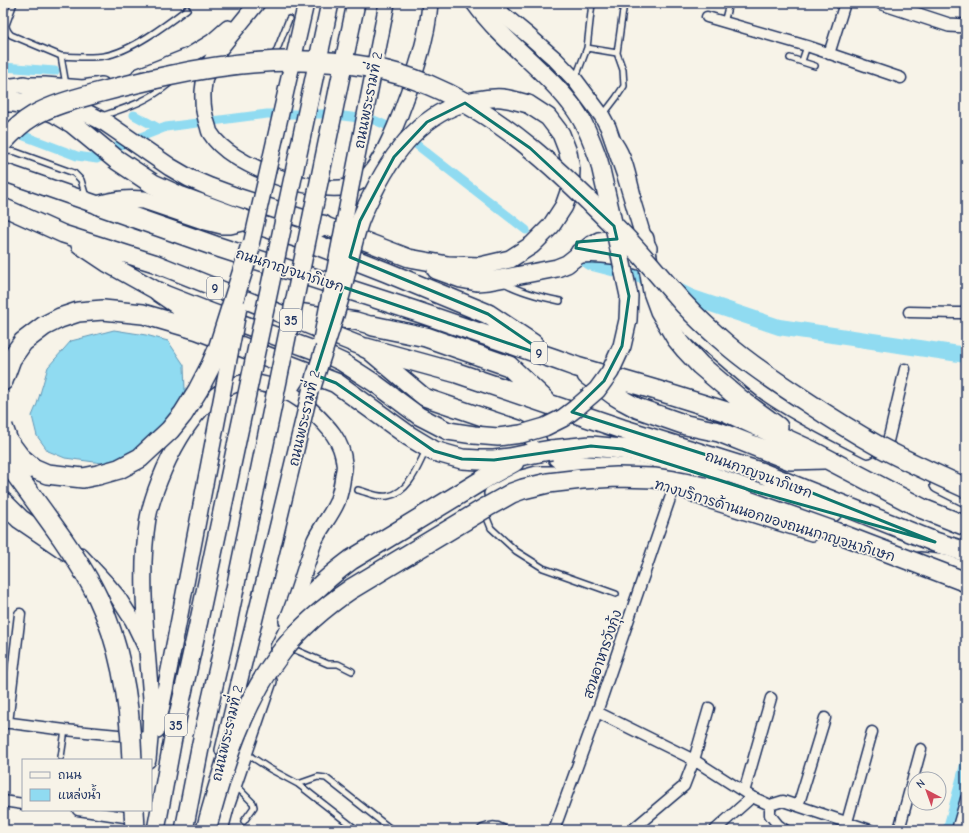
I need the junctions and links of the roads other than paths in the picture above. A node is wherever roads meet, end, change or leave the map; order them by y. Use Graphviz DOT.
graph roads {
  1 [pos="14,3"];
  2 [pos="256,3"];
  3 [pos="306,3"];
  4 [pos="330,3"];
  5 [pos="356,3"];
  6 [pos="387,3"];
  7 [pos="430,3"];
  8 [pos="475,3"];
  9 [pos="592,3"];
  10 [pos="624,3"];
  11 [pos="729,3"];
  12 [pos="845,3"];
  13 [pos="882,3"];
  14 [pos="492,4"];
  15 [pos="187,9"];
  16 [pos="707,17"];
  17 [pos="289,19"];
  18 [pos="724,22"];
  19 [pos="966,26"];
  20 [pos="807,46"];
  21 [pos="587,48"];
  22 [pos="617,53"];
  23 [pos="829,54"];
  24 [pos="61,56"];
  25 [pos="790,58"];
  26 [pos="232,60"];
  27 [pos="802,62"];
  28 [pos="815,66"];
  29 [pos="184,69"];
  30 [pos="901,78"];
  31 [pos="575,80"];
  32 [pos="66,81"];
  33 [pos="24,85"];
  34 [pos="3,87"];
  35 [pos="3,102"];
  36 [pos="96,118"];
  37 [pos="605,122"];
  38 [pos="3,142"];
  39 [pos="3,153"];
  40 [pos="3,172"];
  41 [pos="95,204"];
  42 [pos="640,204"];
  43 [pos="4,208"];
  44 [pos="643,218"];
  45 [pos="247,221"];
  46 [pos="323,225"];
  47 [pos="63,234"];
  48 [pos="299,238"];
  49 [pos="644,239"];
  50 [pos="250,248"];
  51 [pos="579,254"];
  52 [pos="409,258"];
  53 [pos="651,263"];
  54 [pos="496,280"];
  55 [pos="159,292"];
  56 [pos="560,301"];
  57 [pos="262,306"];
  58 [pos="966,311"];
  59 [pos="909,312"];
  60 [pos="373,326"];
  61 [pos="235,344"];
  62 [pos="366,348"];
  63 [pos="555,359"];
  64 [pos="577,367"];
  65 [pos="299,369"];
  66 [pos="905,369"];
  67 [pos="3,381"];
  68 [pos="312,387"];
  69 [pos="286,391"];
  70 [pos="548,404"];
  71 [pos="3,427"];
  72 [pos="428,448"];
  73 [pos="543,451"];
  74 [pos="819,455"];
  75 [pos="3,457"];
  76 [pos="884,458"];
  77 [pos="3,473"];
  78 [pos="672,486"];
  79 [pos="966,488"];
  80 [pos="358,490"];
  81 [pos="966,499"];
  82 [pos="481,500"];
  83 [pos="3,502"];
  84 [pos="966,526"];
  85 [pos="935,542"];
  86 [pos="966,552"];
  87 [pos="91,567"];
  88 [pos="966,570"];
  89 [pos="966,582"];
  90 [pos="616,594"];
  91 [pos="20,614"];
  92 [pos="286,646"];
  93 [pos="147,650"];
  94 [pos="271,665"];
  95 [pos="352,672"];
  96 [pos="771,698"];
  97 [pos="709,708"];
  98 [pos="597,712"];
  99 [pos="825,718"];
  100 [pos="5,723"];
  101 [pos="65,730"];
  102 [pos="872,732"];
  103 [pos="150,738"];
  104 [pos="246,747"];
  105 [pos="921,749"];
  106 [pos="61,757"];
  107 [pos="132,759"];
  108 [pos="148,759"];
  109 [pos="152,759"];
  110 [pos="694,760"];
  111 [pos="234,784"];
  112 [pos="298,784"];
  113 [pos="748,795"];
  114 [pos="966,799"];
  115 [pos="3,801"];
  116 [pos="22,804"];
  117 [pos="770,805"];
  118 [pos="798,806"];
  119 [pos="84,811"];
  120 [pos="138,820"];
  121 [pos="244,821"];
  122 [pos="848,822"];
  123 [pos="960,829"];
  124 [pos="156,830"];
  125 [pos="184,830"];
  126 [pos="206,830"];
  127 [pos="220,830"];
  128 [pos="357,830"];
  129 [pos="392,830"];
  130 [pos="483,830"];
  131 [pos="502,830"];
  132 [pos="554,830"];
  133 [pos="632,830"];
  134 [pos="715,830"];
  135 [pos="785,830"];
  136 [pos="870,830"];
  137 [pos="899,830"];
  1 -- 24 [label="lane"];
  2 -- 7 [label="main road"];
  2 -- 32 [label="main road"];
  3 -- 50 [label="main road, 35, bridge"];
  4 -- 124 [label="highway, 35, bridge"];
  5 -- 125 [label="highway, ถนนพระรามที่ 2 / 35, bridge"];
  6 -- 68 [label="main road, ถนนพระรามที่ 2 / 35, bridge"];
  8 -- 55 [label="highway, bridge"];
  9 -- 21 [label="lane"];
  10 -- 22 [label="lane"];
  11 -- 18 [label="lane"];
  12 -- 23 [label="street"];
  13 -- 19 [label="street"];
  14 -- 31 [label="main road"];
  15 -- 24 [label="lane"];
  16 -- 18 [label="street"];
  17 -- 26 [label="lane"];
  18 -- 20 [label="street"];
  20 -- 23 [label="street"];
  20 -- 27 [label="lane"];
  21 -- 22 [label="lane"];
  21 -- 31 [label="lane"];
  22 -- 37 [label="lane"];
  23 -- 30 [label="street"];
  24 -- 32 [label="lane"];
  25 -- 27 [label="lane"];
  27 -- 28 [label="lane"];
  29 -- 36 [label="lane"];
  31 -- 37 [label="main road"];
  32 -- 33 [label="main road"];
  33 -- 34 [label="main road"];
  33 -- 36 [label="highway"];
  35 -- 45 [label="highway"];
  36 -- 46 [label="highway"];
  37 -- 42 [label="lane"];
  37 -- 49 [label="main road"];
  38 -- 79 [label="highway, bridge"];
  39 -- 41 [label="lane"];
  40 -- 41 [label="highway, ถนนกาญจนาภิเษก / 9"];
  41 -- 45 [label="highway"];
  41 -- 63 [label="highway, ถนนกาญจนาภิเษก / 9"];
  43 -- 47 [label="highway, ถนนกาญจนาภิเษก / 9"];
  44 -- 49 [label="lane"];
  45 -- 48 [label="highway"];
  46 -- 48 [label="highway"];
  46 -- 52 [label="highway"];
  47 -- 55 [label="highway"];
  47 -- 57 [label="highway, ถนนกาญจนาภิเษก / 9"];
  48 -- 63 [label="highway"];
  49 -- 51 [label="highway"];
  49 -- 53 [label="highway"];
  50 -- 71 [label="highway, bridge"];
  50 -- 109 [label="main road, 35, bridge"];
  51 -- 53 [label="highway"];
  51 -- 54 [label="highway"];
  52 -- 54 [label="highway"];
  52 -- 68 [label="highway, bridge"];
  53 -- 74 [label="highway"];
  53 -- 76 [label="main road, bridge"];
  54 -- 56 [label="lane"];
  55 -- 61 [label="highway"];
  57 -- 60 [label="highway, ถนนกาญจนาภิเษก"];
  57 -- 62 [label="highway, ถนนกาญจนาภิเษก / 9"];
  58 -- 59 [label="street"];
  60 -- 70 [label="highway, ถนนกาญจนาภิเษก"];
  61 -- 65 [label="highway"];
  61 -- 67 [label="highway"];
  62 -- 70 [label="highway, ถนนกาญจนาภิเษก / 9"];
  62 -- 73 [label="highway"];
  63 -- 64 [label="highway, ถนนกาญจนาภิเษก / 9"];
  64 -- 74 [label="highway, ถนนกาญจนาภิเษก / 9"];
  64 -- 74 [label="highway, ถนนกาญจนาภิเษก / 9"];
  65 -- 69 [label="highway"];
  65 -- 72 [label="highway"];
  66 -- 76 [label="street"];
  68 -- 126 [label="main road, ถนนพระรามที่ 2 / 35, bridge"];
  69 -- 93 [label="main road"];
  69 -- 94 [label="main road"];
  70 -- 85 [label="highway, ถนนกาญจนาภิเษก / 9"];
  72 -- 73 [label="highway"];
  72 -- 80 [label="lane"];
  73 -- 78 [label="highway"];
  73 -- 85 [label="highway"];
  73 -- 94 [label="highway"];
  74 -- 84 [label="highway, ถนนกาญจนาภิเษก / 9"];
  75 -- 107 [label="highway, bridge"];
  76 -- 81 [label="main road"];
  77 -- 87 [label="main road"];
  78 -- 82 [label="main road, ทางบริการด้านนอกของถนนกาญจนาภิเษก"];
  78 -- 88 [label="main road, ทางบริการด้านนอกของถนนกาญจนาภิเษก"];
  78 -- 98 [label="street, สวนอาหารวังกุ้ง"];
  82 -- 90 [label="lane"];
  82 -- 92 [label="main road, ทางบริการด้านนอกของถนนกาญจนาภิเษก"];
  83 -- 87 [label="highway"];
  85 -- 86 [label="highway, ถนนกาญจนาภิเษก / 9"];
  87 -- 93 [label="main road"];
  89 -- 126 [label="highway, bridge"];
  91 -- 100 [label="street"];
  92 -- 95 [label="lane"];
  92 -- 104 [label="main road, ทางบริการด้านนอกของถนนกาญจนาภิเษก"];
  93 -- 103 [label="main road"];
  94 -- 104 [label="main road"];
  96 -- 113 [label="street"];
  97 -- 110 [label="street"];
  98 -- 110 [label="street"];
  98 -- 132 [label="street, สวนอาหารวังกุ้ง"];
  99 -- 118 [label="street"];
  100 -- 101 [label="street"];
  101 -- 103 [label="street"];
  101 -- 106 [label="lane"];
  102 -- 122 [label="street"];
  103 -- 108 [label="main road"];
  104 -- 111 [label="main road, ทางบริการด้านนอกของถนนกาญจนาภิเษก"];
  104 -- 112 [label="lane"];
  105 -- 137 [label="street"];
  110 -- 113 [label="street"];
  110 -- 133 [label="street"];
  111 -- 121 [label="lane"];
  111 -- 127 [label="main road, ทางบริการด้านนอกของถนนกาญจนาภิเษก"];
  112 -- 128 [label="lane"];
  112 -- 129 [label="lane"];
  113 -- 117 [label="street"];
  113 -- 134 [label="street"];
  114 -- 123 [label="street"];
  115 -- 116 [label="street"];
  117 -- 118 [label="street"];
  117 -- 135 [label="street"];
  118 -- 122 [label="street"];
  119 -- 120 [label="street"];
  122 -- 136 [label="street"];
  130 -- 131 [label="street"];
}
